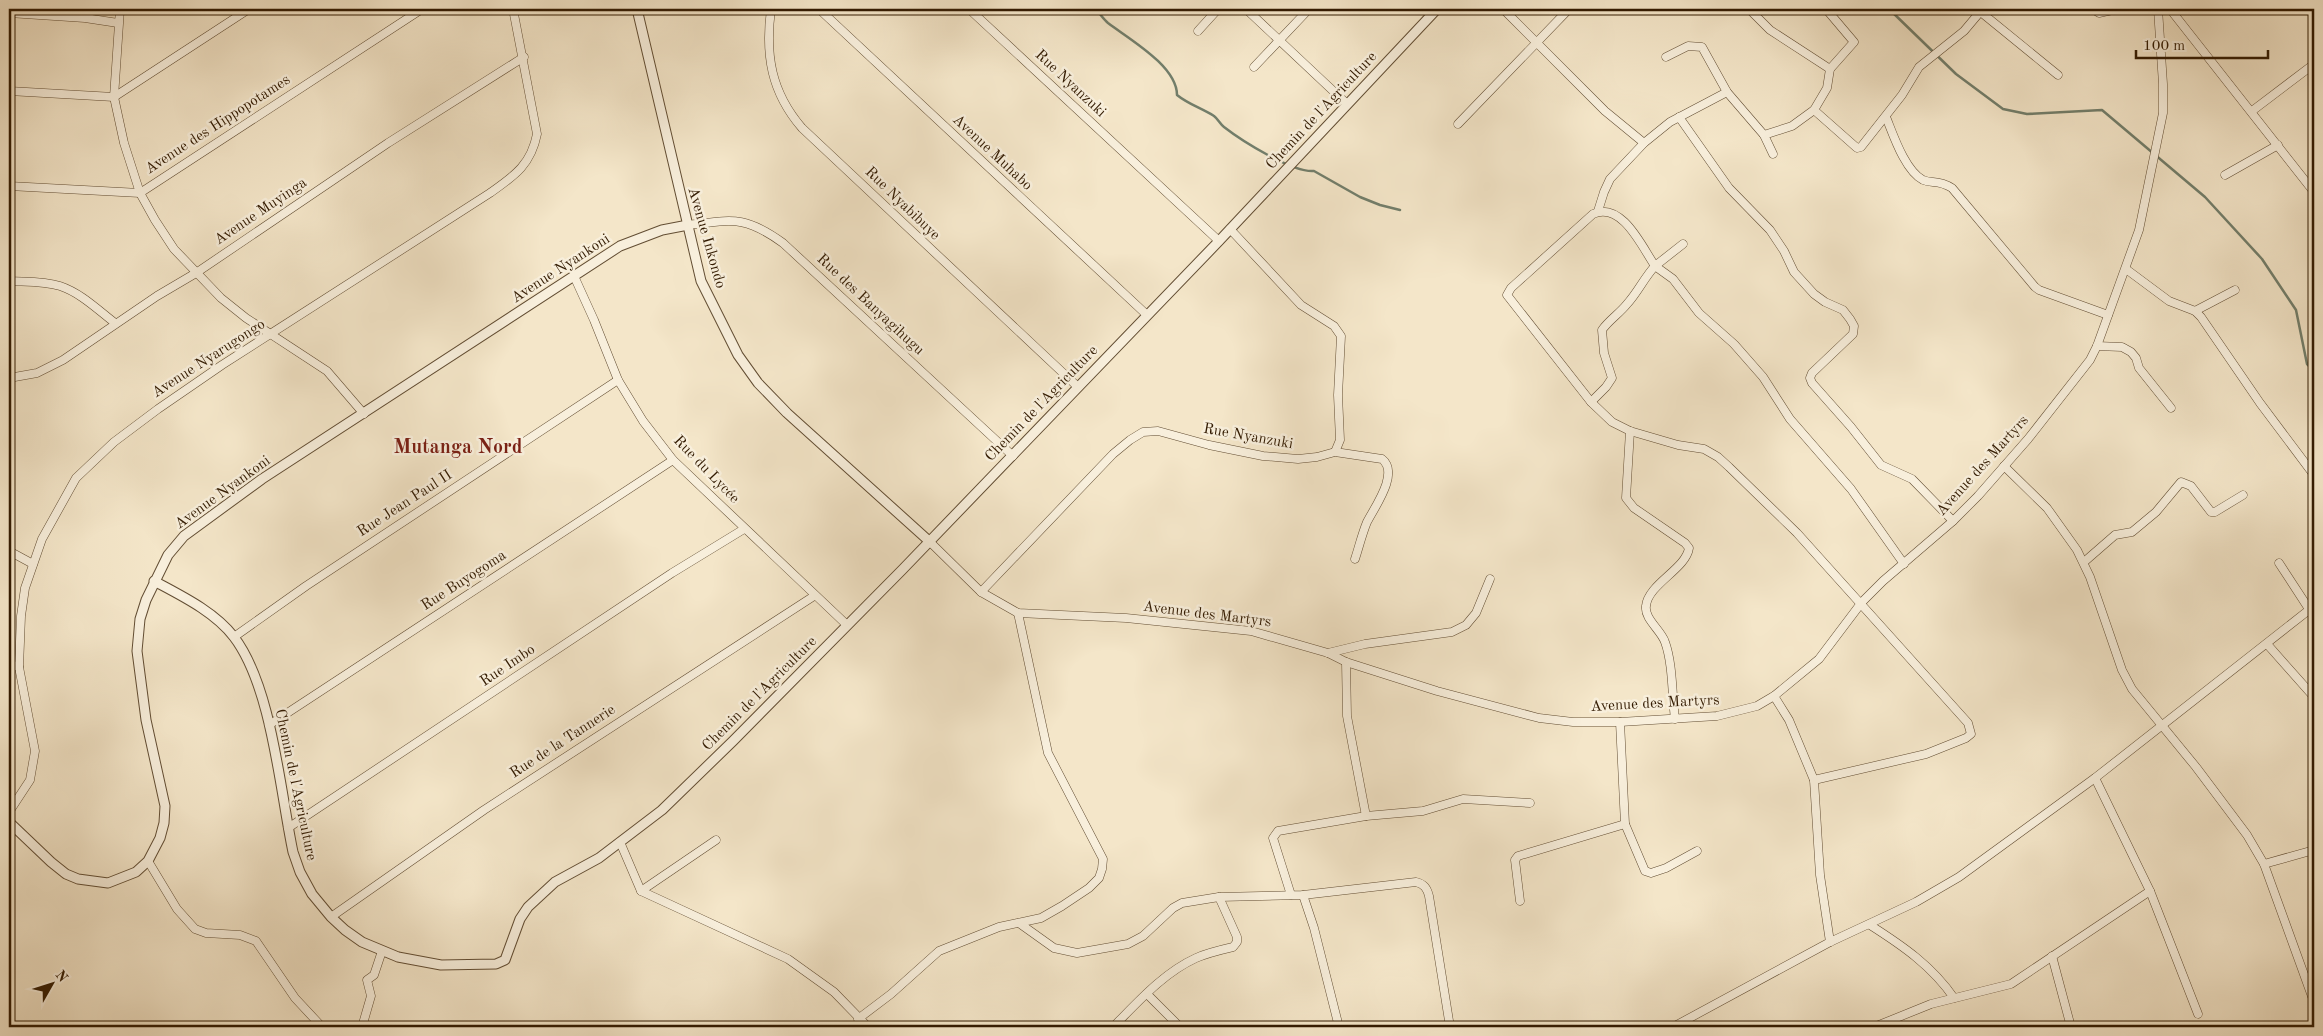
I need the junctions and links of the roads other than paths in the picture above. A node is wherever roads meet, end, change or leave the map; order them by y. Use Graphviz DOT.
graph roads {
  1 [pos="120,9"];
  2 [pos="249,9"];
  3 [pos="422,9"];
  4 [pos="513,9"];
  5 [pos="637,9"];
  6 [pos="770,9"];
  7 [pos="819,9"];
  8 [pos="969,9"];
  9 [pos="1218,9"];
  10 [pos="1246,9"];
  11 [pos="1309,9"];
  12 [pos="1437,9"];
  13 [pos="1503,9"];
  14 [pos="1569,9"];
  15 [pos="1749,9"];
  16 [pos="1826,9"];
  17 [pos="2093,9"];
  18 [pos="2117,9"];
  19 [pos="2158,9"];
  20 [pos="2170,9"];
  21 [pos="1978,10"];
  22 [pos="9,13"];
  23 [pos="118,23"];
  24 [pos="1198,31"];
  25 [pos="1279,40"];
  26 [pos="1537,41"];
  27 [pos="524,57"];
  28 [pos="1666,57"];
  29 [pos="1254,67"];
  30 [pos="2313,67"];
  31 [pos="1830,69"];
  32 [pos="2058,74"];
  33 [pos="9,91"];
  34 [pos="1727,92"];
  35 [pos="114,97"];
  36 [pos="1346,103"];
  37 [pos="1814,110"];
  38 [pos="2252,111"];
  39 [pos="1679,117"];
  40 [pos="1886,117"];
  41 [pos="1458,124"];
  42 [pos="1764,135"];
  43 [pos="1644,143"];
  44 [pos="2278,145"];
  45 [pos="1773,154"];
  46 [pos="2225,175"];
  47 [pos="9,186"];
  48 [pos="2314,192"];
  49 [pos="140,193"];
  50 [pos="1598,212"];
  51 [pos="688,225"];
  52 [pos="1230,229"];
  53 [pos="1219,241"];
  54 [pos="1683,244"];
  55 [pos="1655,266"];
  56 [pos="2126,269"];
  57 [pos="196,273"];
  58 [pos="574,276"];
  59 [pos="9,281"];
  60 [pos="2235,290"];
  61 [pos="2195,311"];
  62 [pos="2108,314"];
  63 [pos="1147,315"];
  64 [pos="115,323"];
  65 [pos="271,335"];
  66 [pos="2097,346"];
  67 [pos="9,378"];
  68 [pos="618,380"];
  69 [pos="1078,387"];
  70 [pos="1591,402"];
  71 [pos="2172,408"];
  72 [pos="364,414"];
  73 [pos="1630,431"];
  74 [pos="1335,452"];
  75 [pos="1012,456"];
  76 [pos="673,460"];
  77 [pos="2004,466"];
  78 [pos="2314,475"];
  79 [pos="2243,495"];
  80 [pos="1954,521"];
  81 [pos="744,529"];
  82 [pos="929,541"];
  83 [pos="9,551"];
  84 [pos="1355,560"];
  85 [pos="2084,562"];
  86 [pos="2279,563"];
  87 [pos="33,564"];
  88 [pos="1904,564"];
  89 [pos="1490,579"];
  90 [pos="154,581"];
  91 [pos="981,592"];
  92 [pos="814,596"];
  93 [pos="1862,602"];
  94 [pos="2312,608"];
  95 [pos="1018,613"];
  96 [pos="847,625"];
  97 [pos="234,637"];
  98 [pos="2267,644"];
  99 [pos="1328,653"];
  100 [pos="1346,662"];
  101 [pos="9,664"];
  102 [pos="19,667"];
  103 [pos="1774,696"];
  104 [pos="2314,697"];
  105 [pos="1675,720"];
  106 [pos="1620,722"];
  107 [pos="2162,724"];
  108 [pos="269,725"];
  109 [pos="2095,778"];
  110 [pos="1814,780"];
  111 [pos="1530,803"];
  112 [pos="9,812"];
  113 [pos="1366,816"];
  114 [pos="9,822"];
  115 [pos="1625,824"];
  116 [pos="288,828"];
  117 [pos="716,840"];
  118 [pos="620,842"];
  119 [pos="2314,850"];
  120 [pos="1697,851"];
  121 [pos="148,861"];
  122 [pos="2264,864"];
  123 [pos="641,891"];
  124 [pos="2150,891"];
  125 [pos="1303,895"];
  126 [pos="1291,896"];
  127 [pos="1219,897"];
  128 [pos="1520,901"];
  129 [pos="330,917"];
  130 [pos="1019,922"];
  131 [pos="1870,925"];
  132 [pos="1830,942"];
  133 [pos="382,951"];
  134 [pos="2052,956"];
  135 [pos="1147,994"];
  136 [pos="1954,998"];
  137 [pos="2314,1002"];
  138 [pos="2198,1014"];
  139 [pos="858,1019"];
  140 [pos="322,1027"];
  141 [pos="362,1027"];
  142 [pos="868,1027"];
  143 [pos="1113,1027"];
  144 [pos="1180,1027"];
  145 [pos="1339,1027"];
  146 [pos="1450,1027"];
  147 [pos="1673,1027"];
  148 [pos="1874,1027"];
  149 [pos="2071,1027"];
  1 -- 23 [label="street"];
  2 -- 35 [label="street"];
  3 -- 49 [label="street, Avenue des Hippopotames"];
  4 -- 27 [label="street, Avenue Nyarugongo"];
  5 -- 51 [label="street, Avenue Inkondo"];
  6 -- 69 [label="street, Rue Nyabibuye"];
  7 -- 63 [label="street, Avenue Muhabo"];
  8 -- 53 [label="street, Rue Nyanzuki"];
  9 -- 24 [label="street"];
  10 -- 25 [label="street"];
  11 -- 25 [label="street"];
  12 -- 36 [label="street, Chemin de l'Agriculture"];
  13 -- 26 [label="street"];
  14 -- 26 [label="street"];
  15 -- 31 [label="street"];
  16 -- 31 [label="street"];
  17 -- 18 [label="street"];
  19 -- 56 [label="street, Avenue des Martyrs"];
  20 -- 38 [label="street"];
  21 -- 32 [label="street"];
  21 -- 40 [label="street"];
  22 -- 23 [label="street"];
  23 -- 35 [label="street"];
  25 -- 29 [label="street"];
  25 -- 36 [label="street"];
  26 -- 41 [label="street"];
  26 -- 43 [label="street"];
  27 -- 57 [label="street, Avenue Muyinga"];
  27 -- 65 [label="street, Avenue Nyarugongo"];
  28 -- 34 [label="street"];
  30 -- 38 [label="street"];
  31 -- 37 [label="street"];
  33 -- 35 [label="street"];
  34 -- 39 [label="street"];
  34 -- 42 [label="street"];
  35 -- 49 [label="street"];
  36 -- 52 [label="street, Chemin de l'Agriculture"];
  37 -- 40 [label="street"];
  37 -- 42 [label="street"];
  38 -- 44 [label="street"];
  39 -- 43 [label="street"];
  39 -- 80 [label="street"];
  40 -- 62 [label="street"];
  42 -- 45 [label="street"];
  43 -- 50 [label="street"];
  44 -- 46 [label="street"];
  44 -- 48 [label="street"];
  47 -- 49 [label="street, Avenue des Hippopotames"];
  49 -- 57 [label="street"];
  50 -- 55 [label="street"];
  50 -- 70 [label="street"];
  51 -- 58 [label="street, Avenue Nyankoni"];
  51 -- 75 [label="street, Rue des Banyagihugu"];
  51 -- 82 [label="street, Avenue Inkondo"];
  52 -- 53 [label="street, Chemin de l'Agriculture"];
  52 -- 74 [label="street"];
  53 -- 63 [label="street, Chemin de l'Agriculture"];
  54 -- 55 [label="street"];
  55 -- 70 [label="street"];
  55 -- 88 [label="street"];
  56 -- 61 [label="street"];
  56 -- 62 [label="street, Avenue des Martyrs"];
  57 -- 64 [label="street, Avenue Muyinga"];
  57 -- 65 [label="street"];
  58 -- 68 [label="street, Rue du Lycée"];
  58 -- 72 [label="street, Avenue Nyankoni"];
  59 -- 64 [label="street"];
  60 -- 61 [label="street"];
  61 -- 78 [label="street"];
  62 -- 66 [label="street, Avenue des Martyrs"];
  63 -- 69 [label="street, Chemin de l'Agriculture"];
  64 -- 67 [label="street, Avenue Muyinga"];
  65 -- 72 [label="street"];
  65 -- 87 [label="street, Avenue Nyarugongo"];
  66 -- 71 [label="street"];
  66 -- 77 [label="street, Avenue des Martyrs"];
  68 -- 76 [label="street, Rue du Lycée"];
  68 -- 97 [label="street, Rue Jean Paul II"];
  69 -- 75 [label="street, Chemin de l'Agriculture"];
  70 -- 73 [label="street"];
  72 -- 90 [label="street, Avenue Nyankoni"];
  73 -- 93 [label="street"];
  73 -- 105 [label="street"];
  74 -- 84 [label="street"];
  74 -- 91 [label="street, Rue Nyanzuki"];
  75 -- 82 [label="street, Chemin de l'Agriculture"];
  76 -- 81 [label="street, Rue du Lycée"];
  76 -- 108 [label="street, Rue Buyogoma"];
  77 -- 80 [label="street, Avenue des Martyrs"];
  77 -- 85 [label="street"];
  79 -- 85 [label="street"];
  80 -- 88 [label="street, Avenue des Martyrs"];
  81 -- 92 [label="street, Rue du Lycée"];
  81 -- 116 [label="street, Rue Imbo"];
  82 -- 91 [label="street, Avenue des Martyrs"];
  82 -- 96 [label="street, Chemin de l'Agriculture"];
  83 -- 87 [label="street"];
  85 -- 107 [label="street"];
  86 -- 94 [label="street"];
  87 -- 102 [label="street, Avenue Nyarugongo"];
  88 -- 93 [label="street, Avenue des Martyrs"];
  89 -- 99 [label="street"];
  90 -- 97 [label="street, Chemin de l'Agriculture"];
  90 -- 121 [label="street, Avenue Nyankoni"];
  91 -- 95 [label="street, Avenue des Martyrs"];
  92 -- 96 [label="street, Rue du Lycée"];
  92 -- 129 [label="street, Rue de la Tannerie"];
  93 -- 103 [label="street, Avenue des Martyrs"];
  93 -- 110 [label="street"];
  94 -- 98 [label="street"];
  95 -- 99 [label="street, Avenue des Martyrs"];
  95 -- 130 [label="street"];
  96 -- 118 [label="street, Chemin de l'Agriculture"];
  97 -- 108 [label="street, Chemin de l'Agriculture"];
  98 -- 104 [label="street"];
  98 -- 107 [label="street"];
  99 -- 100 [label="street, Avenue des Martyrs"];
  100 -- 106 [label="street, Avenue des Martyrs"];
  100 -- 113 [label="street"];
  101 -- 102 [label="street"];
  102 -- 112 [label="street, Avenue Nyarugongo"];
  103 -- 105 [label="street, Avenue des Martyrs"];
  103 -- 110 [label="street"];
  105 -- 106 [label="street, Avenue des Martyrs"];
  106 -- 115 [label="street"];
  107 -- 109 [label="street"];
  107 -- 122 [label="street"];
  108 -- 116 [label="street, Chemin de l'Agriculture"];
  109 -- 124 [label="street"];
  109 -- 131 [label="street"];
  110 -- 132 [label="street"];
  111 -- 113 [label="street"];
  113 -- 126 [label="street"];
  114 -- 121 [label="street, Avenue Nyankoni"];
  115 -- 120 [label="street"];
  115 -- 128 [label="street"];
  116 -- 129 [label="street, Chemin de l'Agriculture"];
  117 -- 123 [label="street"];
  118 -- 123 [label="street"];
  118 -- 133 [label="street, Chemin de l'Agriculture"];
  119 -- 122 [label="street"];
  121 -- 140 [label="street"];
  122 -- 137 [label="street"];
  123 -- 139 [label="street"];
  124 -- 134 [label="street"];
  124 -- 138 [label="street"];
  125 -- 126 [label="street"];
  125 -- 145 [label="street"];
  125 -- 146 [label="street"];
  126 -- 127 [label="street"];
  127 -- 130 [label="street"];
  127 -- 135 [label="street"];
  129 -- 133 [label="street, Chemin de l'Agriculture"];
  130 -- 139 [label="street"];
  131 -- 132 [label="street"];
  131 -- 136 [label="street"];
  132 -- 147 [label="street"];
  133 -- 141 [label="street"];
  134 -- 136 [label="street"];
  134 -- 149 [label="street"];
  135 -- 143 [label="street"];
  135 -- 144 [label="street"];
  136 -- 148 [label="street"];
  139 -- 142 [label="street"];
}
